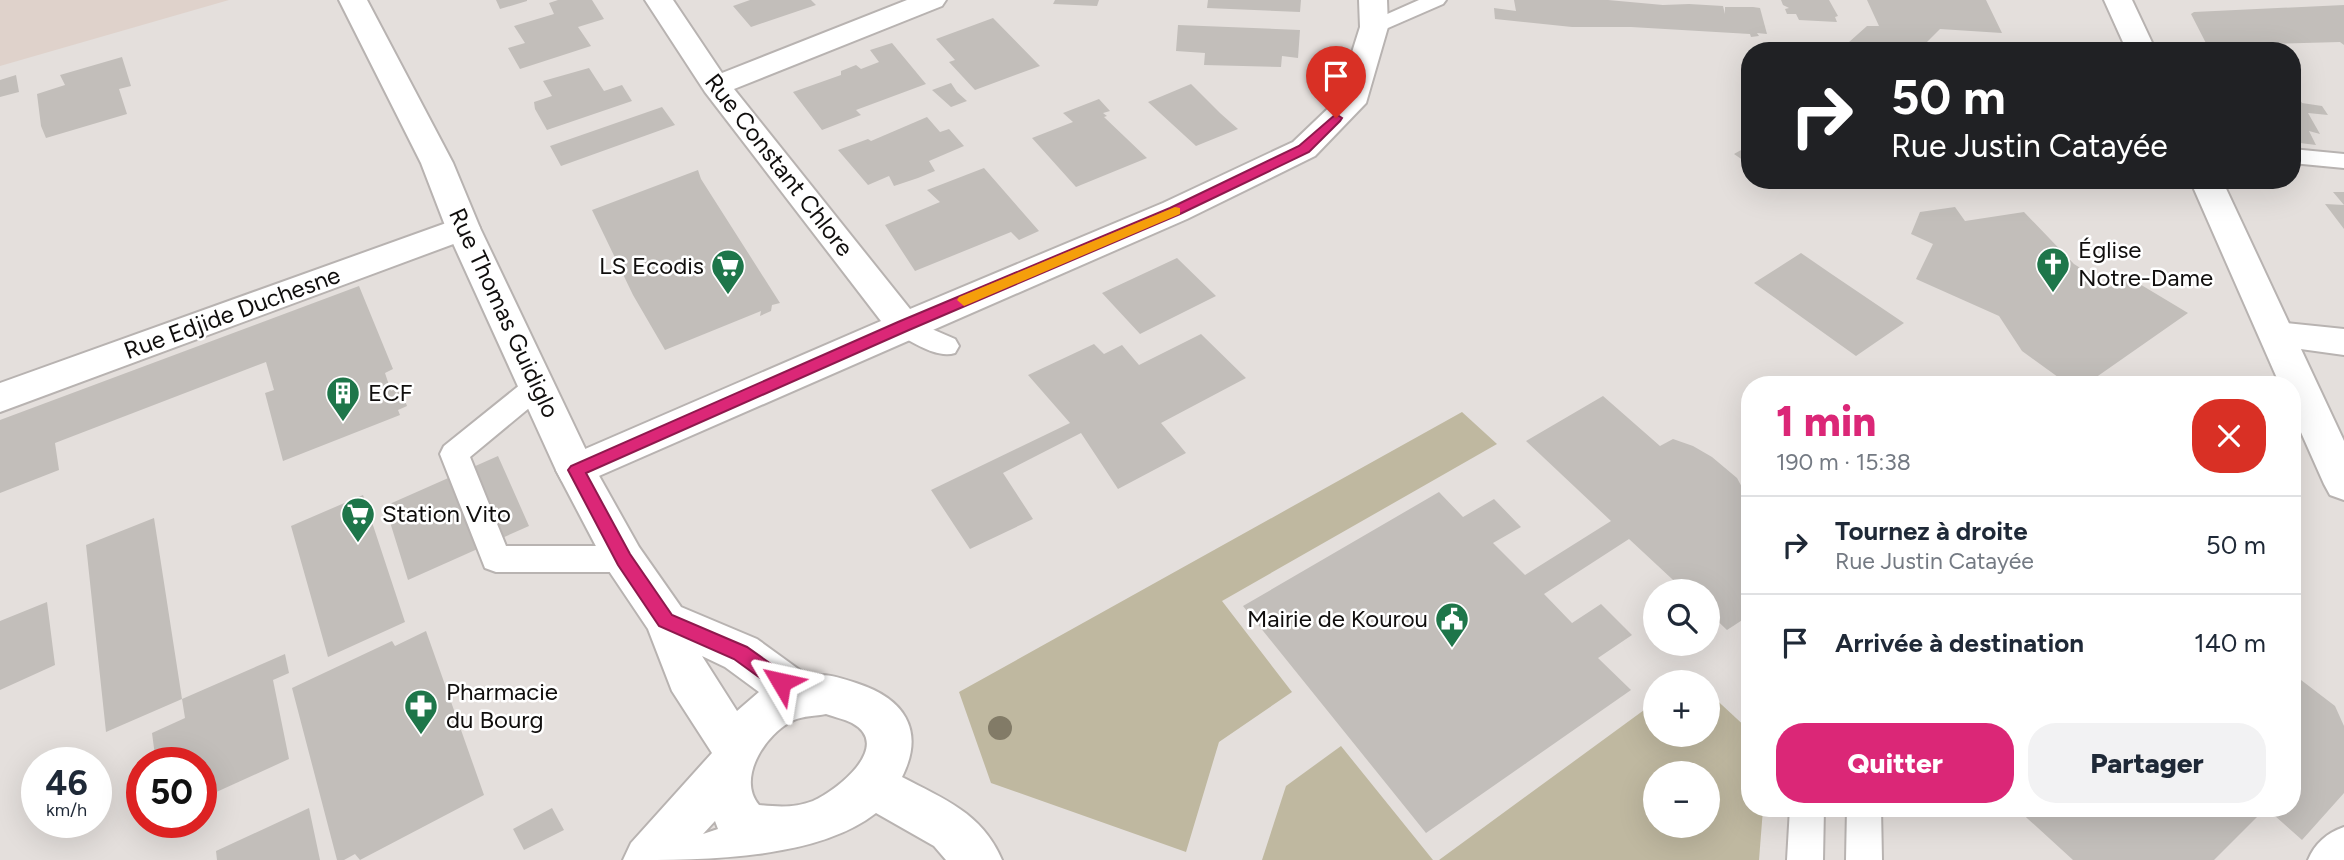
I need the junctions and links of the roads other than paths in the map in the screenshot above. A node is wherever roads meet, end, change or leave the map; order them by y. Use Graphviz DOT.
graph roads {
  1 [pos="353,0"];
  2 [pos="659,0"];
  3 [pos="932,0"];
  4 [pos="1436,0"];
  5 [pos="2118,0"];
  6 [pos="1374,14"];
  7 [pos="2138,42"];
  8 [pos="716,86"];
  9 [pos="2301,157"];
  10 [pos="2344,161"];
  11 [pos="2210,189"];
  12 [pos="463,228"];
  13 [pos="904,326"];
  14 [pos="2277,335"];
  15 [pos="2344,342"];
  16 [pos="946,346"];
  17 [pos="2295,376"];
  18 [pos="536,387"];
  19 [pos="2301,388"];
  20 [pos="0,398"];
  21 [pos="576,470"];
  22 [pos="2344,484"];
  23 [pos="624,559"];
  24 [pos="666,620"];
  25 [pos="801,697"];
  26 [pos="732,760"];
  27 [pos="883,791"];
  28 [pos="1807,817"];
  29 [pos="1864,817"];
  30 [pos="760,838"];
  31 [pos="2344,844"];
  32 [pos="648,860"];
  33 [pos="697,860"];
  34 [pos="977,860"];
  35 [pos="1805,860"];
  36 [pos="1864,860"];
  37 [pos="2326,860"];
  1 -- 12 [label="street, Rue Thomas Guidiglo"];
  2 -- 8 [label="street, Rue Constant Chlore"];
  3 -- 8 [label="street"];
  4 -- 6 [label="lane"];
  5 -- 7 [label="street"];
  6 -- 13 [label="street"];
  8 -- 13 [label="street, Rue Constant Chlore"];
  9 -- 10 [label="lane"];
  11 -- 14 [label="street"];
  12 -- 18 [label="street, Rue Thomas Guidiglo"];
  12 -- 20 [label="street, Rue Edjide Duchesne"];
  13 -- 16 [label="lane"];
  13 -- 21 [label="street"];
  14 -- 15 [label="street"];
  14 -- 17 [label="street"];
  18 -- 21 [label="street, Rue Thomas Guidiglo"];
  18 -- 23 [label="lane"];
  19 -- 22 [label="street"];
  21 -- 23 [label="street, Rue Thomas Guidiglo"];
  23 -- 24 [label="street, Rue Thomas Guidiglo"];
  24 -- 25 [label="street"];
  24 -- 26 [label="street, Rue Thomas Guidiglo"];
  25 -- 26 [label="street"];
  25 -- 27 [label="street"];
  26 -- 30 [label="street"];
  26 -- 32 [label="street"];
  27 -- 30 [label="street"];
  27 -- 34 [label="street"];
  28 -- 35 [label="lane"];
  29 -- 36 [label="lane"];
  30 -- 33 [label="street"];
  31 -- 37 [label="lane"];
}
